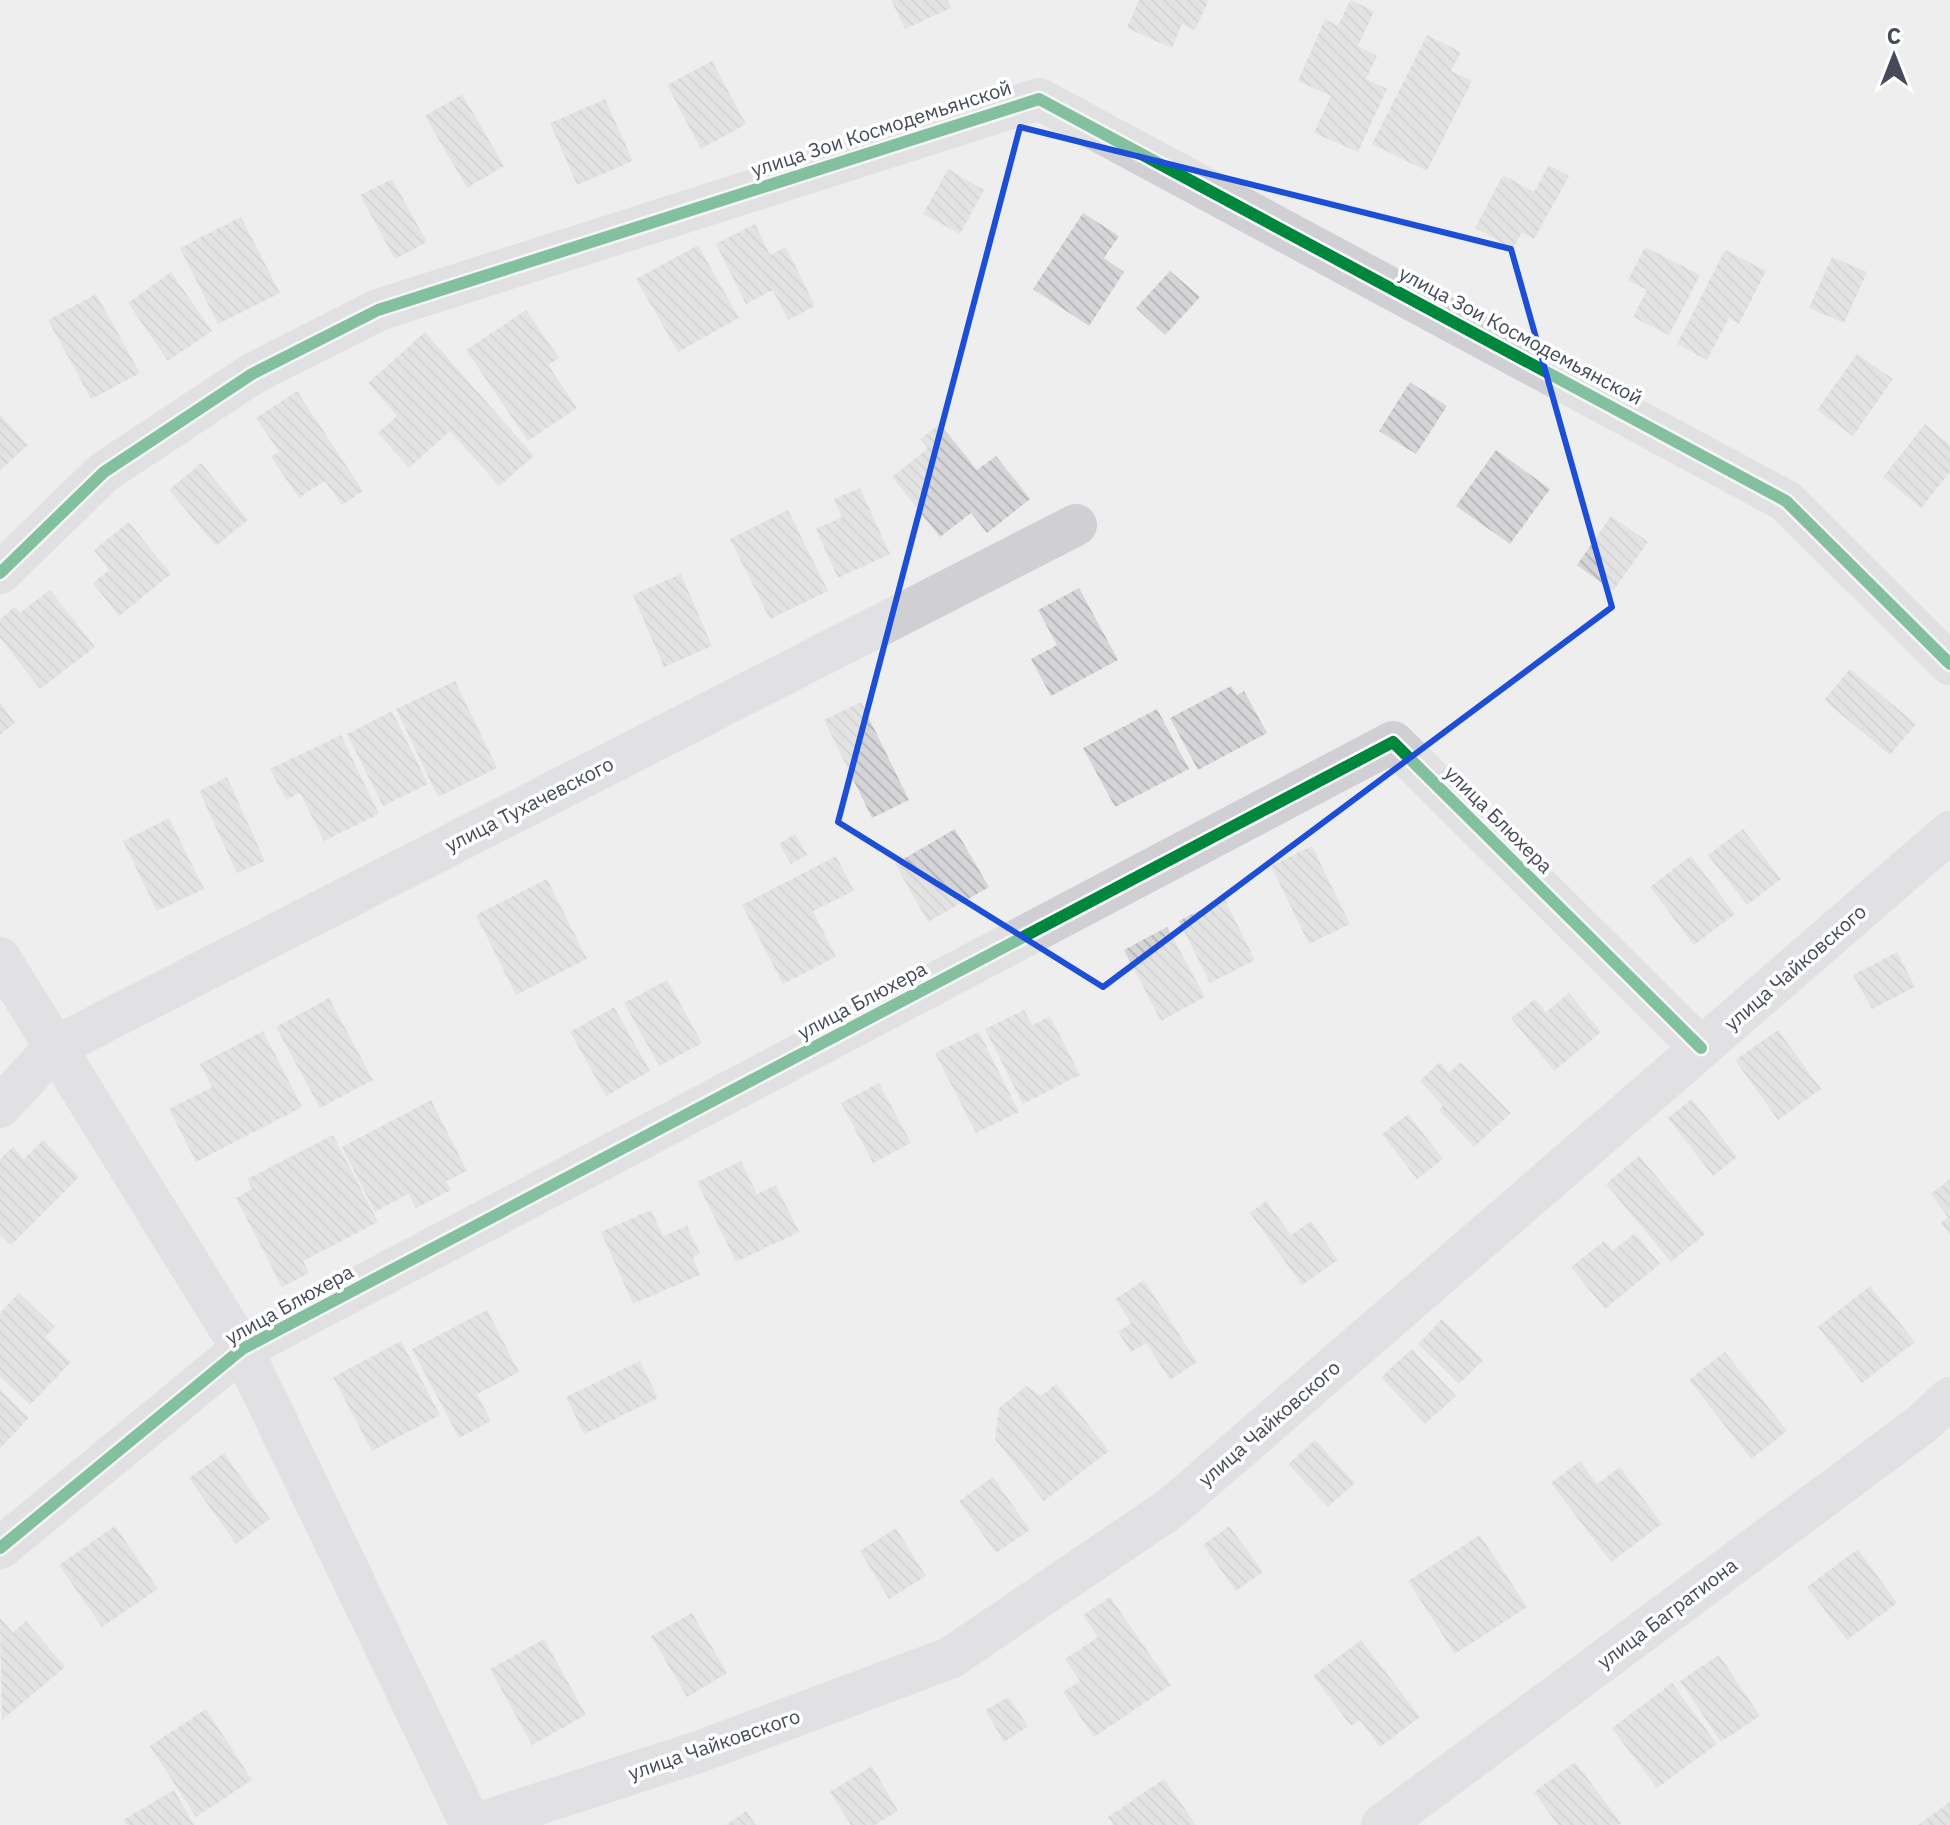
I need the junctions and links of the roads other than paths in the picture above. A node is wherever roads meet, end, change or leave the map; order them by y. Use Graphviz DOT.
graph roads {
  1 [pos="1076,525"];
  2 [pos="0,573"];
  3 [pos="1950,664"];
  4 [pos="1950,832"];
  5 [pos="0,958"];
  6 [pos="55,1047"];
  7 [pos="1701,1048"];
  8 [pos="0,1107"];
  9 [pos="242,1349"];
  10 [pos="1950,1398"];
  11 [pos="0,1548"];
  12 [pos="472,1825"];
  13 [pos="1382,1825"];
  1 -- 6 [label="street, улица Тухачевского"];
  2 -- 3 [label="street, улица Зои Космодемьянской"];
  4 -- 7 [label="street, улица Чайковского"];
  5 -- 6 [label="street"];
  6 -- 8 [label="street, улица Тухачевского"];
  6 -- 9 [label="street"];
  7 -- 9 [label="street, улица Блюхера"];
  7 -- 12 [label="street, улица Чайковского"];
  9 -- 11 [label="street, улица Блюхера"];
  9 -- 12 [label="street"];
  10 -- 13 [label="street, улица Багратиона"];
}
